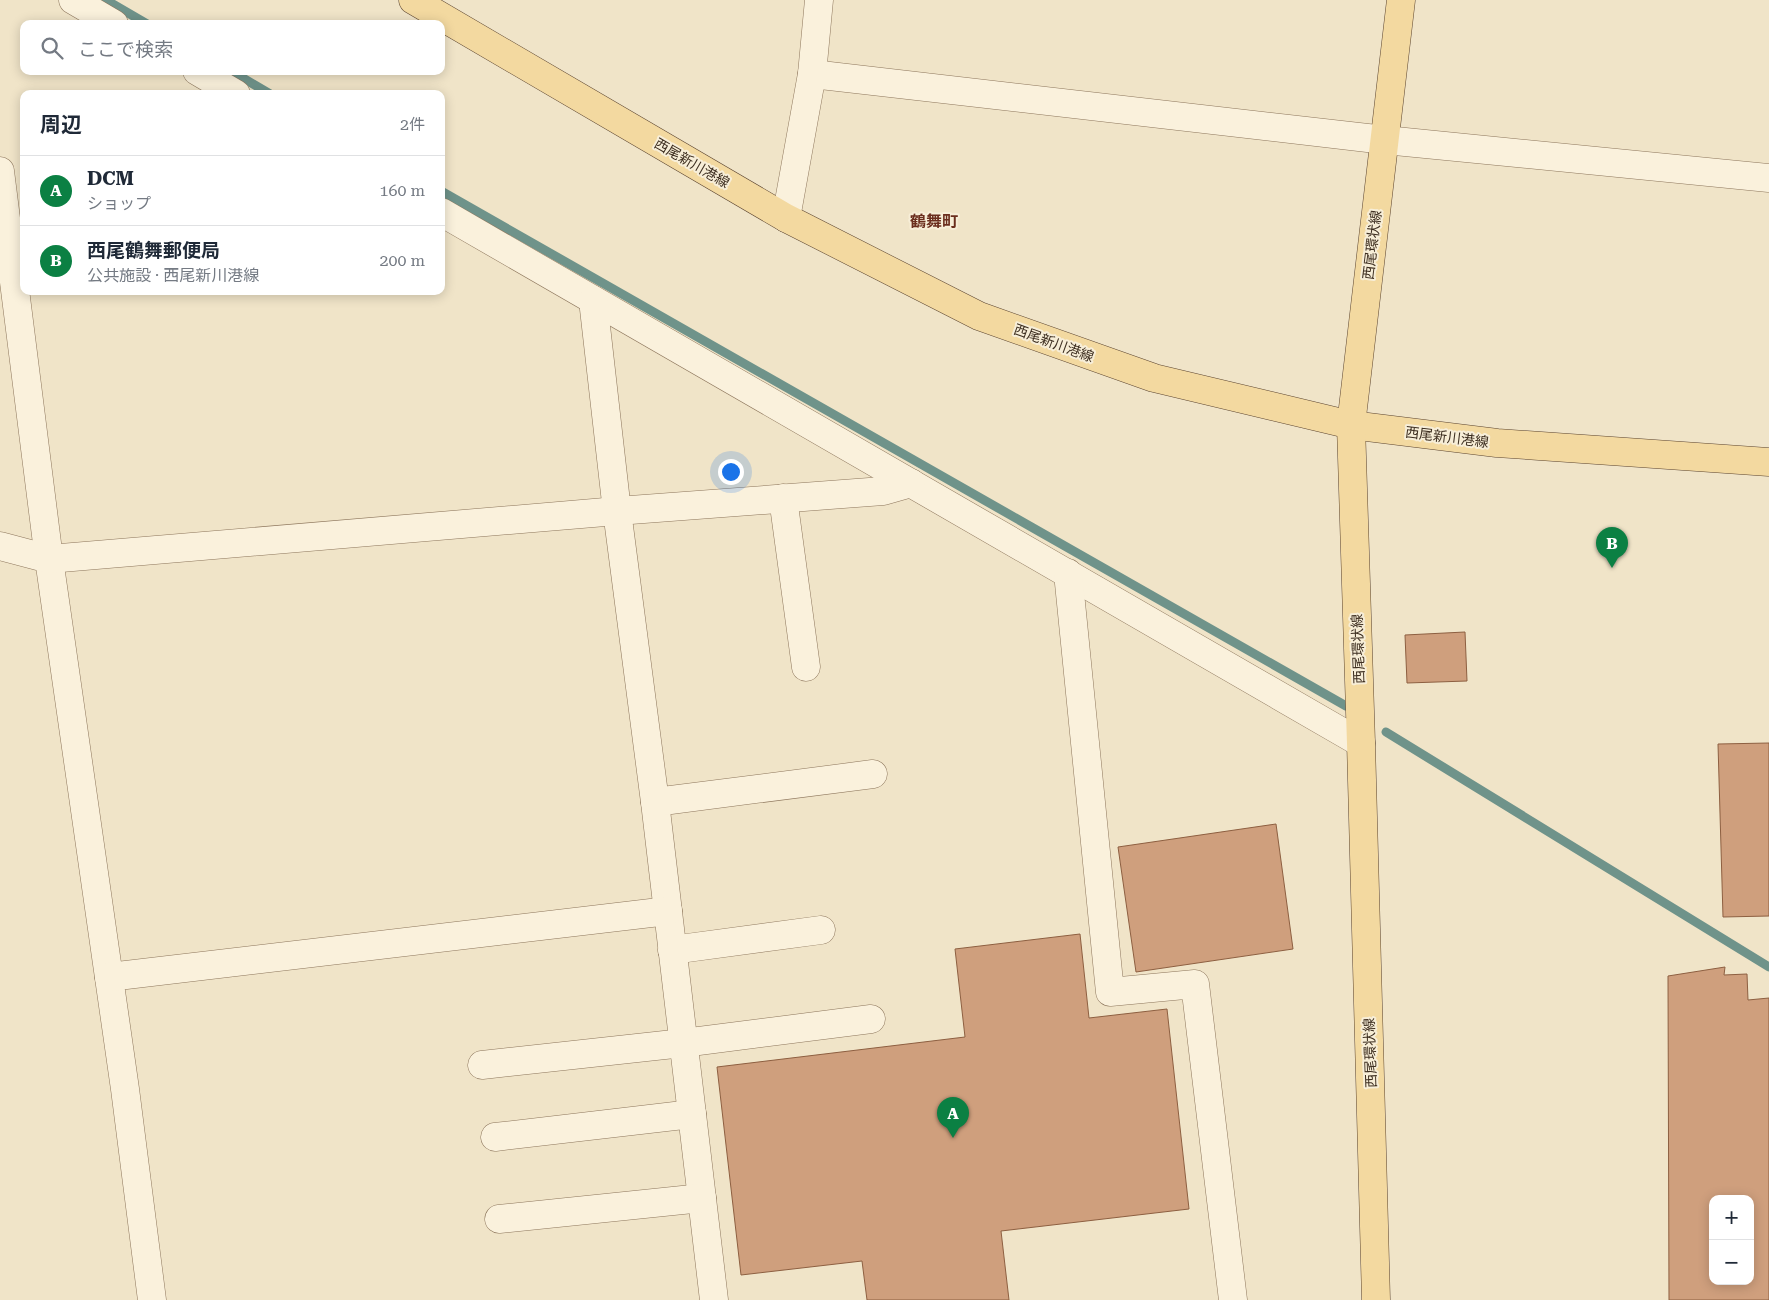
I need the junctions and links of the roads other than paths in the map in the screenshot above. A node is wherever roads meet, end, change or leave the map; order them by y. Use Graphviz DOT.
graph roads {
  1 [pos="73,0"];
  2 [pos="413,0"];
  3 [pos="819,0"];
  4 [pos="1401,0"];
  5 [pos="107,20"];
  6 [pos="812,74"];
  7 [pos="204,75"];
  8 [pos="229,90"];
  9 [pos="1385,140"];
  10 [pos="0,171"];
  11 [pos="1769,178"];
  12 [pos="445,214"];
  13 [pos="786,218"];
  14 [pos="593,300"];
  15 [pos="1351,425"];
  16 [pos="1769,462"];
  17 [pos="911,483"];
  18 [pos="783,498"];
  19 [pos="617,511"];
  20 [pos="0,546"];
  21 [pos="49,559"];
  22 [pos="1068,573"];
  23 [pos="806,667"];
  24 [pos="1361,743"];
  25 [pos="873,774"];
  26 [pos="655,802"];
  27 [pos="668,911"];
  28 [pos="821,930"];
  29 [pos="672,950"];
  30 [pos="109,978"];
  31 [pos="871,1019"];
  32 [pos="684,1043"];
  33 [pos="482,1065"];
  34 [pos="692,1114"];
  35 [pos="494,1137"];
  36 [pos="702,1198"];
  37 [pos="499,1219"];
  38 [pos="152,1300"];
  39 [pos="714,1300"];
  40 [pos="1233,1300"];
  41 [pos="1376,1300"];
  1 -- 5 [label="street"];
  2 -- 13 [label="main road, 西尾新川港線"];
  3 -- 6 [label="street"];
  4 -- 9 [label="main road, 西尾環状線"];
  6 -- 9 [label="street"];
  6 -- 13 [label="street"];
  7 -- 8 [label="street"];
  9 -- 11 [label="street"];
  9 -- 15 [label="main road, 西尾環状線"];
  10 -- 21 [label="street"];
  12 -- 14 [label="street"];
  13 -- 15 [label="main road, 西尾新川港線"];
  14 -- 17 [label="street"];
  14 -- 19 [label="street"];
  15 -- 16 [label="main road, 西尾新川港線"];
  15 -- 24 [label="main road, 西尾環状線"];
  17 -- 18 [label="street"];
  17 -- 22 [label="street"];
  18 -- 19 [label="street"];
  18 -- 23 [label="street"];
  19 -- 21 [label="street"];
  19 -- 26 [label="street"];
  20 -- 21 [label="street"];
  21 -- 30 [label="street"];
  22 -- 24 [label="street"];
  22 -- 40 [label="street"];
  24 -- 41 [label="main road, 西尾環状線"];
  25 -- 26 [label="street"];
  26 -- 27 [label="street"];
  27 -- 29 [label="street"];
  27 -- 30 [label="street"];
  28 -- 29 [label="street"];
  29 -- 32 [label="street"];
  30 -- 38 [label="street"];
  31 -- 32 [label="street"];
  32 -- 33 [label="street"];
  32 -- 34 [label="street"];
  34 -- 35 [label="street"];
  34 -- 36 [label="street"];
  36 -- 37 [label="street"];
  36 -- 39 [label="street"];
}
